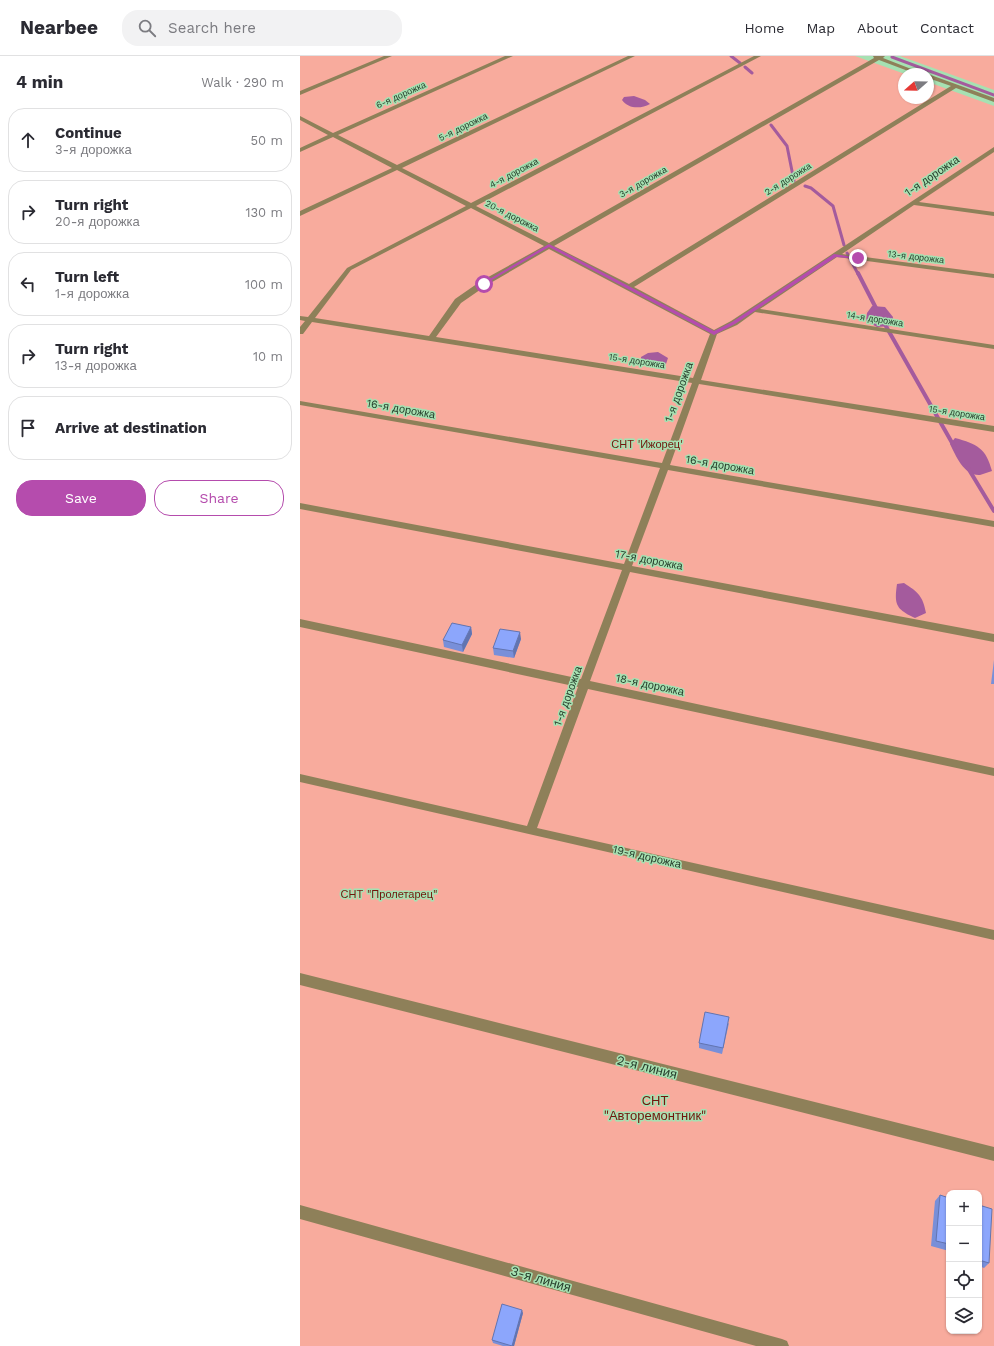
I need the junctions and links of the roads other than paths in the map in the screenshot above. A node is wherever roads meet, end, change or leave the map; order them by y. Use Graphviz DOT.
graph roads {
  1 [pos="389,56"];
  2 [pos="510,56"];
  3 [pos="632,56"];
  4 [pos="758,56"];
  5 [pos="877,57"];
  6 [pos="905,68"];
  7 [pos="934,78"];
  8 [pos="955,86"];
  9 [pos="300,93"];
  10 [pos="994,100"];
  11 [pos="300,118"];
  12 [pos="334,135"];
  13 [pos="994,149"];
  14 [pos="300,150"];
  15 [pos="986,155"];
  16 [pos="994,156"];
  17 [pos="399,168"];
  18 [pos="913,203"];
  19 [pos="472,206"];
  20 [pos="300,214"];
  21 [pos="994,214"];
  22 [pos="549,245"];
  23 [pos="838,256"];
  24 [pos="994,276"];
  25 [pos="629,287"];
  26 [pos="753,310"];
  27 [pos="300,318"];
  28 [pos="310,319"];
  29 [pos="300,332"];
  30 [pos="714,333"];
  31 [pos="431,339"];
  32 [pos="994,347"];
  33 [pos="696,380"];
  34 [pos="300,403"];
  35 [pos="994,429"];
  36 [pos="664,468"];
  37 [pos="300,506"];
  38 [pos="993,524"];
  39 [pos="627,568"];
  40 [pos="300,624"];
  41 [pos="994,638"];
  42 [pos="585,683"];
  43 [pos="994,772"];
  44 [pos="300,778"];
  45 [pos="530,831"];
  46 [pos="994,935"];
  47 [pos="300,979"];
  48 [pos="994,1154"];
  49 [pos="300,1212"];
  50 [pos="782,1346"];
  1 -- 9 [label="street"];
  2 -- 12 [label="street, 6-я дорожка"];
  3 -- 17 [label="street, 5-я дорожка"];
  4 -- 19 [label="street, 4-я дорожка"];
  5 -- 6 [label="street"];
  5 -- 22 [label="street, 3-я дорожка"];
  7 -- 8 [label="street"];
  8 -- 10 [label="street"];
  8 -- 25 [label="street, 2-я дорожка"];
  11 -- 12 [label="street, 20-я дорожка"];
  12 -- 14 [label="street, 6-я дорожка"];
  12 -- 17 [label="street, 20-я дорожка"];
  13 -- 15 [label="street, 1-я дорожка"];
  15 -- 16 [label="street"];
  15 -- 18 [label="street, 1-я дорожка"];
  17 -- 19 [label="street, 20-я дорожка"];
  17 -- 20 [label="street, 5-я дорожка"];
  18 -- 21 [label="street"];
  18 -- 23 [label="street, 1-я дорожка"];
  19 -- 22 [label="street, 20-я дорожка"];
  19 -- 28 [label="street, 4-я дорожка"];
  22 -- 25 [label="street, 20-я дорожка"];
  22 -- 31 [label="street, 3-я дорожка"];
  23 -- 24 [label="street, 13-я дорожка"];
  23 -- 26 [label="street, 1-я дорожка"];
  25 -- 30 [label="street, 20-я дорожка"];
  26 -- 30 [label="street, 1-я дорожка"];
  26 -- 32 [label="street, 14-я дорожка"];
  27 -- 28 [label="street, 15-я дорожка"];
  28 -- 29 [label="street, 4-я дорожка"];
  28 -- 31 [label="street, 15-я дорожка"];
  30 -- 33 [label="street, 1-я дорожка"];
  31 -- 33 [label="street, 15-я дорожка"];
  33 -- 35 [label="street, 15-я дорожка"];
  33 -- 36 [label="street, 1-я дорожка"];
  34 -- 36 [label="street, 16-я дорожка"];
  36 -- 38 [label="street, 16-я дорожка"];
  36 -- 39 [label="street, 1-я дорожка"];
  37 -- 39 [label="street, 17-я дорожка"];
  39 -- 41 [label="street, 17-я дорожка"];
  39 -- 42 [label="street, 1-я дорожка"];
  40 -- 42 [label="street, 18-я дорожка"];
  42 -- 43 [label="street, 18-я дорожка"];
  42 -- 45 [label="street, 1-я дорожка"];
  44 -- 45 [label="street, 19-я дорожка"];
  45 -- 46 [label="street, 19-я дорожка"];
  47 -- 48 [label="street, 2-я линия"];
  49 -- 50 [label="street, 3-я линия"];
}
